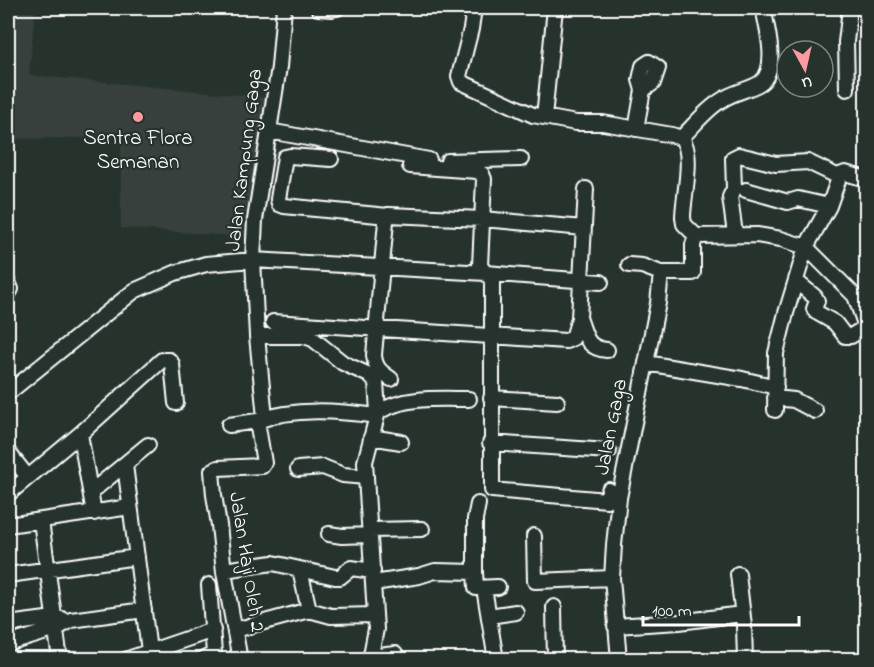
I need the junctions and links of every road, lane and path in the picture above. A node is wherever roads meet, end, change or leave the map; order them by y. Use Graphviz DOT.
graph roads {
  1 [pos="284,8"];
  2 [pos="318,8"];
  3 [pos="337,8"];
  4 [pos="474,8"];
  5 [pos="555,8"];
  6 [pos="763,8"];
  7 [pos="850,8"];
  8 [pos="847,88"];
  9 [pos="643,90"];
  10 [pos="544,117"];
  11 [pos="636,129"];
  12 [pos="269,131"];
  13 [pos="681,138"];
  14 [pos="331,159"];
  15 [pos="521,159"];
  16 [pos="410,166"];
  17 [pos="839,177"];
  18 [pos="867,179"];
  19 [pos="586,189"];
  20 [pos="746,190"];
  21 [pos="829,206"];
  22 [pos="388,216"];
  23 [pos="482,219"];
  24 [pos="584,228"];
  25 [pos="735,234"];
  26 [pos="696,236"];
  27 [pos="806,248"];
  28 [pos="253,260"];
  29 [pos="629,265"];
  30 [pos="382,267"];
  31 [pos="486,273"];
  32 [pos="661,273"];
  33 [pos="582,281"];
  34 [pos="8,282"];
  35 [pos="602,282"];
  36 [pos="797,282"];
  37 [pos="8,294"];
  38 [pos="579,318"];
  39 [pos="273,322"];
  40 [pos="866,327"];
  41 [pos="376,328"];
  42 [pos="257,336"];
  43 [pos="492,336"];
  44 [pos="607,350"];
  45 [pos="646,363"];
  46 [pos="391,379"];
  47 [pos="8,393"];
  48 [pos="491,398"];
  49 [pos="775,398"];
  50 [pos="469,399"];
  51 [pos="557,402"];
  52 [pos="176,403"];
  53 [pos="815,411"];
  54 [pos="378,414"];
  55 [pos="261,419"];
  56 [pos="229,424"];
  57 [pos="80,434"];
  58 [pos="371,437"];
  59 [pos="401,442"];
  60 [pos="490,443"];
  61 [pos="148,445"];
  62 [pos="609,450"];
  63 [pos="8,452"];
  64 [pos="125,465"];
  65 [pos="298,469"];
  66 [pos="212,471"];
  67 [pos="27,476"];
  68 [pos="366,477"];
  69 [pos="91,492"];
  70 [pos="8,494"];
  71 [pos="607,500"];
  72 [pos="478,504"];
  73 [pos="130,507"];
  74 [pos="94,513"];
  75 [pos="41,521"];
  76 [pos="8,525"];
  77 [pos="422,529"];
  78 [pos="370,532"];
  79 [pos="329,534"];
  80 [pos="534,536"];
  81 [pos="137,557"];
  82 [pos="48,569"];
  83 [pos="224,570"];
  84 [pos="300,570"];
  85 [pos="475,572"];
  86 [pos="738,574"];
  87 [pos="8,575"];
  88 [pos="373,577"];
  89 [pos="612,578"];
  90 [pos="209,585"];
  91 [pos="554,607"];
  92 [pos="144,610"];
  93 [pos="309,610"];
  94 [pos="516,612"];
  95 [pos="742,614"];
  96 [pos="375,615"];
  97 [pos="489,616"];
  98 [pos="8,624"];
  99 [pos="55,624"];
  100 [pos="615,626"];
  101 [pos="213,630"];
  102 [pos="234,630"];
  103 [pos="8,644"];
  104 [pos="395,654"];
  105 [pos="151,656"];
  106 [pos="370,658"];
  107 [pos="60,660"];
  108 [pos="125,660"];
  109 [pos="202,660"];
  110 [pos="240,660"];
  111 [pos="496,660"];
  112 [pos="555,660"];
  113 [pos="619,660"];
  114 [pos="745,660"];
  1 -- 12 [label="street, Jalan Kampung Gaga"];
  2 -- 3 [label="street"];
  4 -- 10 [label="street"];
  5 -- 10 [label="street"];
  6 -- 13 [label="street"];
  7 -- 8 [label="street"];
  9 -- 11 [label="street"];
  10 -- 11 [label="street"];
  11 -- 13 [label="street"];
  12 -- 15 [label="street"];
  12 -- 28 [label="street, Jalan Kampung Gaga"];
  13 -- 26 [label="street"];
  14 -- 22 [label="street"];
  16 -- 23 [label="street"];
  17 -- 18 [label="street"];
  17 -- 21 [label="street"];
  17 -- 25 [label="street"];
  19 -- 24 [label="street"];
  20 -- 21 [label="street"];
  21 -- 27 [label="street"];
  22 -- 23 [label="street"];
  22 -- 30 [label="street"];
  23 -- 24 [label="street"];
  23 -- 31 [label="street"];
  24 -- 33 [label="street"];
  25 -- 26 [label="street"];
  25 -- 27 [label="street"];
  26 -- 32 [label="street"];
  27 -- 36 [label="street"];
  27 -- 40 [label="street"];
  28 -- 30 [label="street"];
  28 -- 42 [label="street, Jalan Kampung Gaga"];
  28 -- 47 [label="street"];
  29 -- 32 [label="street"];
  30 -- 31 [label="street"];
  30 -- 41 [label="street"];
  31 -- 33 [label="street"];
  31 -- 43 [label="street"];
  32 -- 45 [label="street, Jalan Gaga"];
  33 -- 35 [label="street"];
  33 -- 38 [label="street"];
  34 -- 37 [label="street"];
  36 -- 40 [label="street"];
  36 -- 49 [label="street"];
  38 -- 43 [label="street"];
  38 -- 44 [label="street"];
  39 -- 41 [label="street"];
  41 -- 43 [label="street"];
  41 -- 46 [label="street"];
  42 -- 54 [label="street"];
  42 -- 55 [label="street, Jalan Kampung Gaga"];
  43 -- 48 [label="street"];
  45 -- 49 [label="street"];
  45 -- 89 [label="street, Jalan Gaga"];
  48 -- 51 [label="street"];
  48 -- 60 [label="street"];
  49 -- 53 [label="street"];
  50 -- 54 [label="street"];
  52 -- 57 [label="street"];
  54 -- 55 [label="street"];
  54 -- 58 [label="street"];
  55 -- 56 [label="street"];
  55 -- 66 [label="street, Jalan Kampung Gaga"];
  57 -- 67 [label="street"];
  57 -- 69 [label="street"];
  58 -- 59 [label="street"];
  58 -- 68 [label="street"];
  60 -- 62 [label="street"];
  60 -- 71 [label="street"];
  61 -- 64 [label="street"];
  63 -- 67 [label="street"];
  64 -- 69 [label="street"];
  64 -- 73 [label="street"];
  65 -- 68 [label="street"];
  66 -- 83 [label="street, Jalan Haji Oleh 2"];
  67 -- 70 [label="street"];
  68 -- 78 [label="street"];
  69 -- 74 [label="street"];
  72 -- 85 [label="street"];
  73 -- 74 [label="street"];
  73 -- 81 [label="street"];
  74 -- 75 [label="street"];
  75 -- 76 [label="street"];
  75 -- 82 [label="street"];
  77 -- 78 [label="street"];
  78 -- 79 [label="street"];
  78 -- 88 [label="street"];
  80 -- 89 [label="street"];
  81 -- 82 [label="street"];
  81 -- 92 [label="street"];
  82 -- 87 [label="street"];
  82 -- 99 [label="street"];
  83 -- 84 [label="street"];
  83 -- 102 [label="street, Jalan Haji Oleh 2"];
  84 -- 88 [label="street"];
  84 -- 93 [label="street"];
  85 -- 88 [label="street"];
  85 -- 97 [label="street"];
  86 -- 95 [label="street"];
  88 -- 96 [label="street"];
  89 -- 100 [label="street, Jalan Gaga"];
  90 -- 101 [label="street"];
  91 -- 112 [label="street"];
  92 -- 99 [label="street"];
  92 -- 105 [label="street"];
  93 -- 96 [label="street"];
  93 -- 102 [label="street"];
  94 -- 97 [label="street"];
  95 -- 100 [label="street"];
  95 -- 114 [label="street"];
  96 -- 106 [label="street"];
  97 -- 111 [label="street"];
  98 -- 99 [label="street"];
  99 -- 103 [label="street"];
  99 -- 107 [label="street"];
  100 -- 113 [label="street, Jalan Gaga"];
  101 -- 105 [label="street"];
  101 -- 109 [label="street"];
  102 -- 110 [label="street, Jalan Haji Oleh 2"];
  104 -- 106 [label="street"];
  105 -- 108 [label="street"];
}
